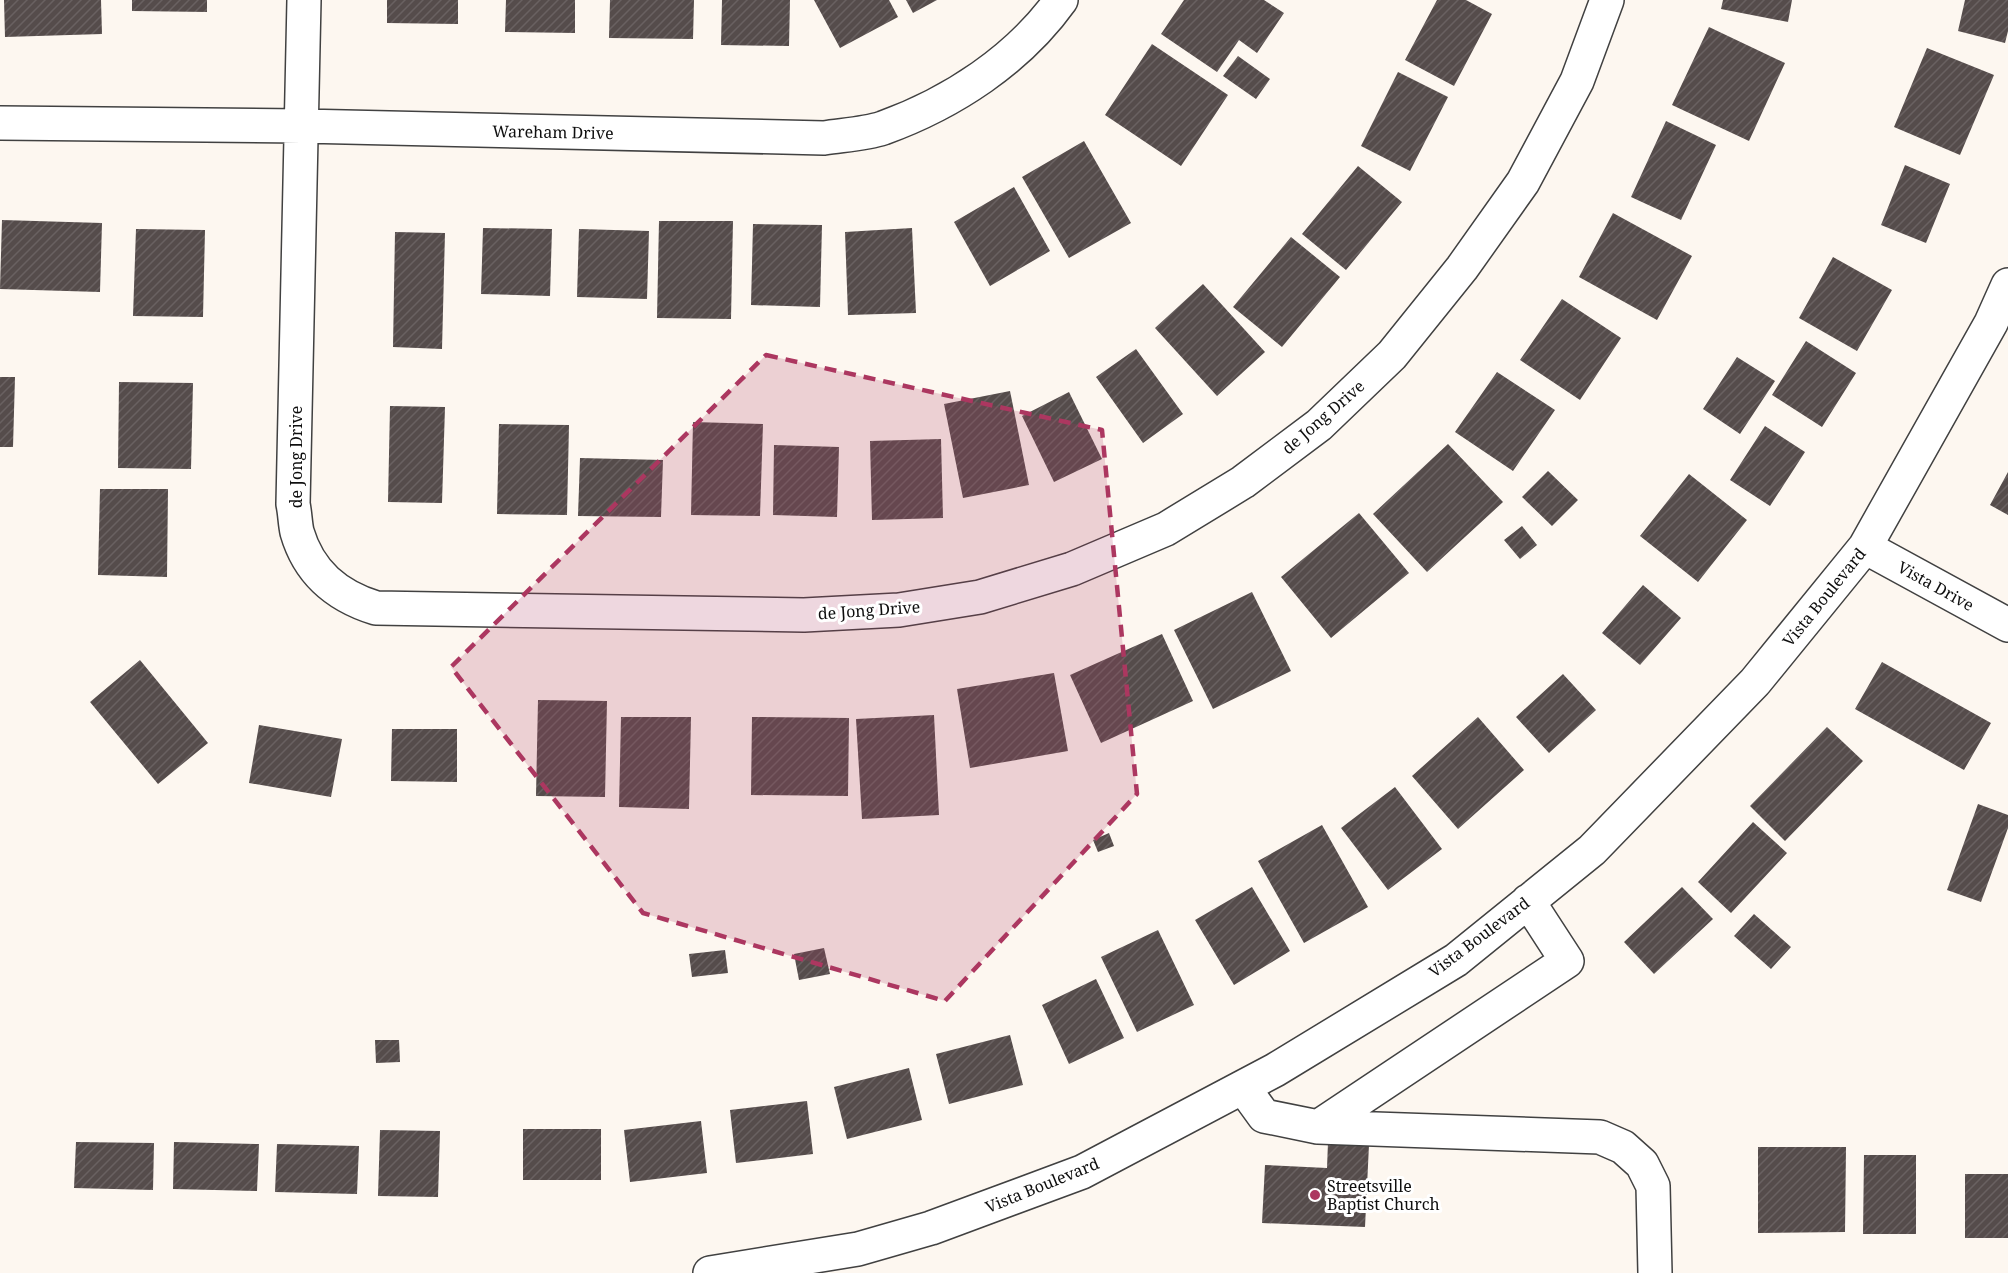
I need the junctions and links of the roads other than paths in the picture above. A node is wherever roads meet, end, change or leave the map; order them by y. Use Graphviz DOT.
graph roads {
  1 [pos="304,0"];
  2 [pos="1060,0"];
  3 [pos="1607,0"];
  4 [pos="0,123"];
  5 [pos="302,126"];
  6 [pos="2008,285"];
  7 [pos="1865,547"];
  8 [pos="2008,625"];
  9 [pos="1528,901"];
  10 [pos="1244,1087"];
  11 [pos="1318,1127"];
  12 [pos="710,1273"];
  13 [pos="1655,1273"];
  1 -- 5 [label="street, de Jong Drive"];
  2 -- 5 [label="street, Wareham Drive"];
  3 -- 5 [label="street, de Jong Drive"];
  4 -- 5 [label="street, Wareham Drive"];
  6 -- 7 [label="street, Vista Boulevard"];
  7 -- 8 [label="street, Vista Drive"];
  7 -- 9 [label="street, Vista Boulevard"];
  9 -- 10 [label="street, Vista Boulevard"];
  9 -- 11 [label="street"];
  10 -- 11 [label="street"];
  10 -- 12 [label="street, Vista Boulevard"];
  11 -- 13 [label="street"];
}
